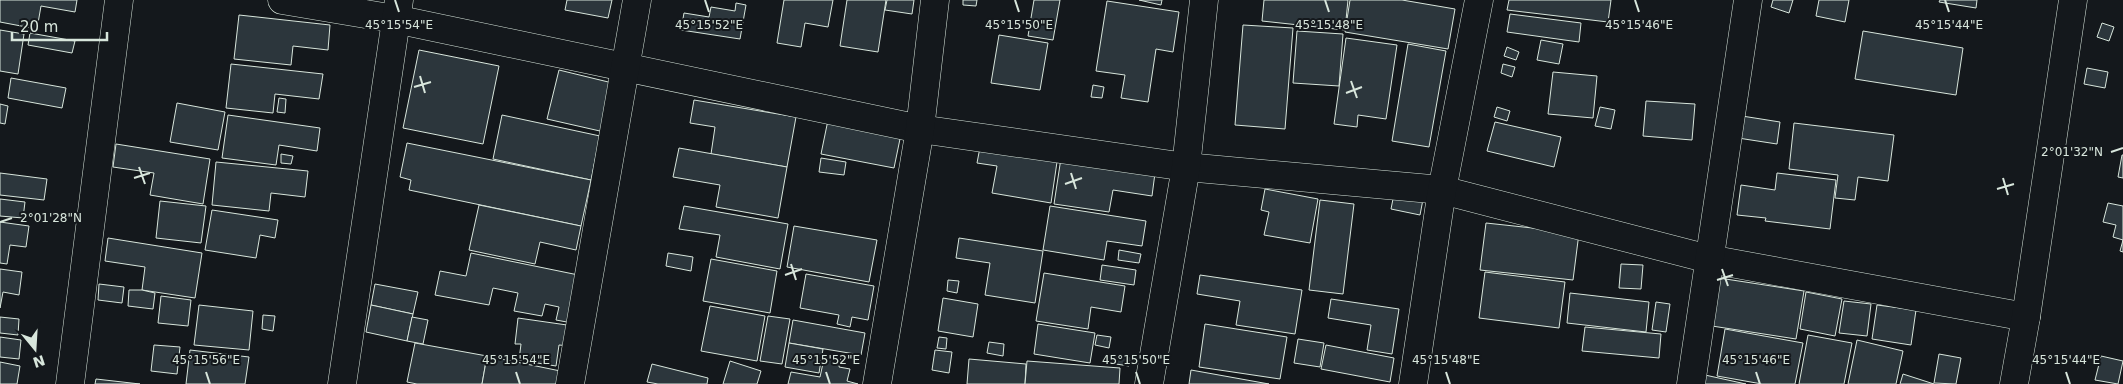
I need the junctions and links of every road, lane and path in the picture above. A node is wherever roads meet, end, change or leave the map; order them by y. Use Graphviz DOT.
graph roads {
  1 [pos="119,0"];
  2 [pos="282,0"];
  3 [pos="636,0"];
  4 [pos="934,0"];
  5 [pos="1204,0"];
  6 [pos="1479,0"];
  7 [pos="1748,0"];
  8 [pos="2073,0"];
  9 [pos="397,10"];
  10 [pos="625,67"];
  11 [pos="920,129"];
  12 [pos="1186,166"];
  13 [pos="1442,190"];
  14 [pos="1709,259"];
  15 [pos="2026,317"];
  16 [pos="70,384"];
  17 [pos="342,384"];
  18 [pos="570,384"];
  19 [pos="877,384"];
  20 [pos="1149,384"];
  21 [pos="1413,384"];
  22 [pos="1691,384"];
  23 [pos="2014,384"];
  1 -- 16 [label="street"];
  2 -- 9 [label="street"];
  3 -- 10 [label="street"];
  4 -- 11 [label="street"];
  5 -- 12 [label="street"];
  6 -- 13 [label="street"];
  7 -- 14 [label="street"];
  8 -- 15 [label="street"];
  9 -- 10 [label="street"];
  9 -- 17 [label="street"];
  10 -- 11 [label="street"];
  10 -- 18 [label="street"];
  11 -- 12 [label="street"];
  11 -- 19 [label="street"];
  12 -- 13 [label="street"];
  12 -- 20 [label="street"];
  13 -- 14 [label="street"];
  13 -- 21 [label="street"];
  14 -- 15 [label="street"];
  14 -- 22 [label="street"];
  15 -- 23 [label="street"];
}
